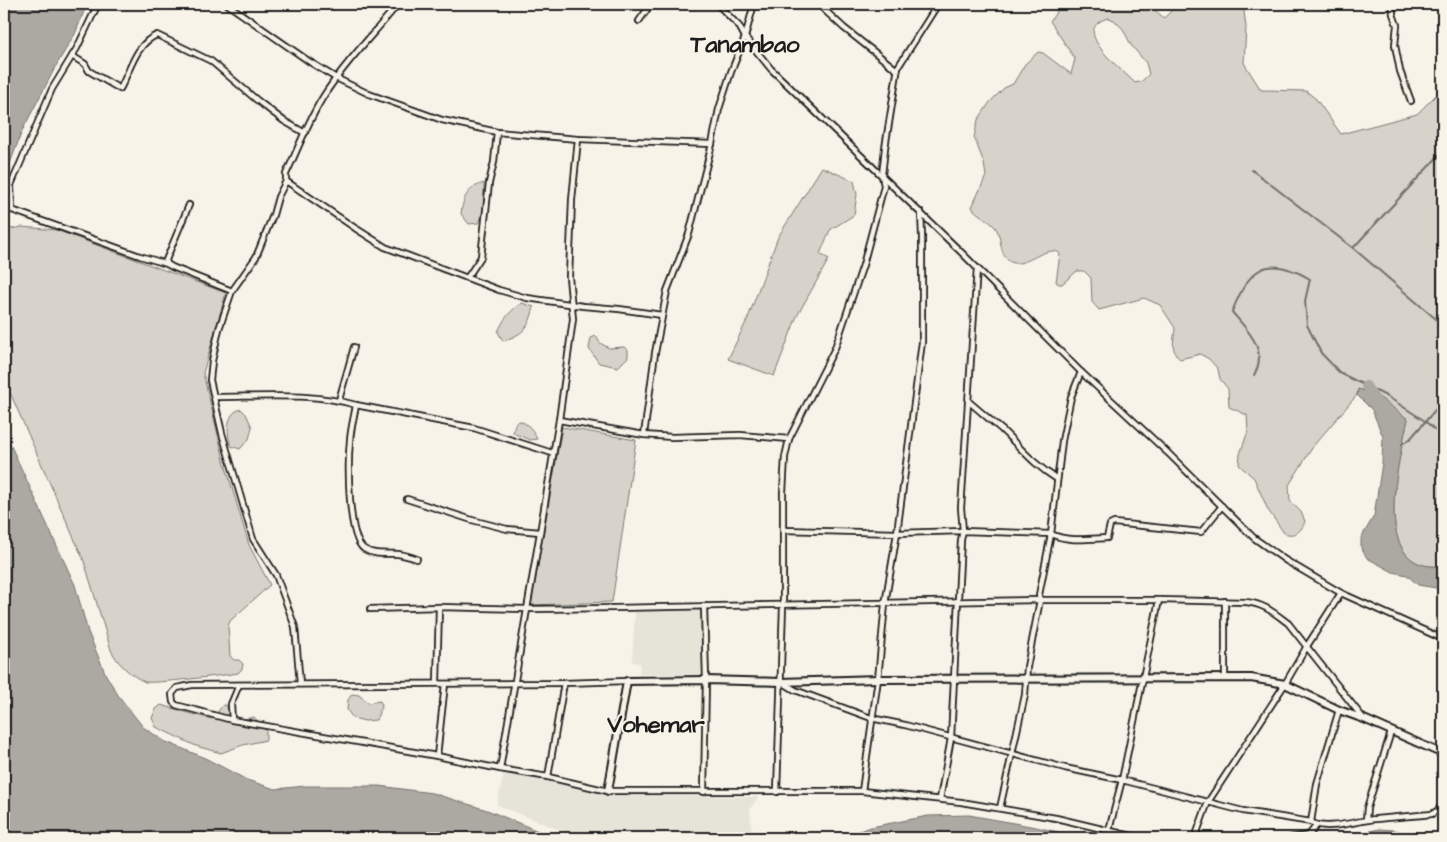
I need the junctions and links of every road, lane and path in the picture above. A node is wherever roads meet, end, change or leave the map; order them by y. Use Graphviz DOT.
graph roads {
  1 [pos="98,4"];
  2 [pos="227,4"];
  3 [pos="398,4"];
  4 [pos="651,4"];
  5 [pos="717,4"];
  6 [pos="754,4"];
  7 [pos="818,4"];
  8 [pos="938,4"];
  9 [pos="1392,4"];
  10 [pos="639,21"];
  11 [pos="745,37"];
  12 [pos="72,56"];
  13 [pos="897,70"];
  14 [pos="336,78"];
  15 [pos="1411,101"];
  16 [pos="497,132"];
  17 [pos="305,133"];
  18 [pos="578,138"];
  19 [pos="712,144"];
  20 [pos="882,175"];
  21 [pos="286,181"];
  22 [pos="189,205"];
  23 [pos="920,212"];
  24 [pos="167,264"];
  25 [pos="977,268"];
  26 [pos="467,278"];
  27 [pos="232,291"];
  28 [pos="571,304"];
  29 [pos="662,315"];
  30 [pos="354,347"];
  31 [pos="1081,372"];
  32 [pos="214,397"];
  33 [pos="339,400"];
  34 [pos="968,401"];
  35 [pos="356,406"];
  36 [pos="559,420"];
  37 [pos="644,435"];
  38 [pos="789,439"];
  39 [pos="552,453"];
  40 [pos="1057,479"];
  41 [pos="407,499"];
  42 [pos="1222,506"];
  43 [pos="783,530"];
  44 [pos="963,531"];
  45 [pos="540,532"];
  46 [pos="897,533"];
  47 [pos="1051,534"];
  48 [pos="417,559"];
  49 [pos="1341,593"];
  50 [pos="1040,600"];
  51 [pos="1159,600"];
  52 [pos="1225,601"];
  53 [pos="958,602"];
  54 [pos="885,604"];
  55 [pos="704,606"];
  56 [pos="783,606"];
  57 [pos="439,607"];
  58 [pos="370,609"];
  59 [pos="528,609"];
  60 [pos="1443,639"];
  61 [pos="1307,646"];
  62 [pos="1225,677"];
  63 [pos="878,678"];
  64 [pos="1142,678"];
  65 [pos="953,679"];
  66 [pos="1026,679"];
  67 [pos="706,680"];
  68 [pos="627,681"];
  69 [pos="781,682"];
  70 [pos="437,683"];
  71 [pos="300,684"];
  72 [pos="445,684"];
  73 [pos="515,684"];
  74 [pos="564,684"];
  75 [pos="1285,684"];
  76 [pos="239,685"];
  77 [pos="1339,710"];
  78 [pos="872,718"];
  79 [pos="1364,719"];
  80 [pos="232,720"];
  81 [pos="1391,732"];
  82 [pos="951,738"];
  83 [pos="1011,753"];
  84 [pos="1443,754"];
  85 [pos="437,756"];
  86 [pos="500,769"];
  87 [pos="548,777"];
  88 [pos="1122,780"];
  89 [pos="608,791"];
  90 [pos="862,791"];
  91 [pos="704,792"];
  92 [pos="777,792"];
  93 [pos="940,799"];
  94 [pos="1208,802"];
  95 [pos="1443,803"];
  96 [pos="1000,808"];
  97 [pos="1366,820"];
  98 [pos="1310,822"];
  99 [pos="1316,826"];
  100 [pos="1109,830"];
  101 [pos="1140,838"];
  102 [pos="1195,838"];
  103 [pos="1291,838"];
  1 -- 12 [label="street"];
  2 -- 14 [label="street"];
  3 -- 14 [label="street"];
  4 -- 10 [label="street"];
  5 -- 11 [label="street"];
  6 -- 11 [label="street"];
  7 -- 13 [label="street"];
  8 -- 13 [label="street"];
  9 -- 15 [label="street"];
  11 -- 19 [label="street"];
  11 -- 20 [label="street"];
  12 -- 17 [label="street"];
  12 -- 24 [label="street"];
  13 -- 20 [label="street"];
  14 -- 16 [label="street"];
  14 -- 17 [label="street"];
  16 -- 18 [label="street"];
  16 -- 26 [label="street"];
  17 -- 21 [label="street"];
  18 -- 19 [label="street"];
  18 -- 28 [label="street"];
  19 -- 29 [label="street"];
  20 -- 23 [label="street"];
  20 -- 38 [label="street"];
  21 -- 26 [label="street"];
  21 -- 27 [label="street"];
  22 -- 24 [label="street"];
  23 -- 25 [label="street"];
  23 -- 46 [label="street"];
  24 -- 27 [label="street"];
  25 -- 31 [label="street"];
  25 -- 34 [label="street"];
  26 -- 28 [label="street"];
  27 -- 32 [label="street"];
  28 -- 29 [label="street"];
  28 -- 36 [label="street"];
  29 -- 37 [label="street"];
  30 -- 33 [label="street"];
  31 -- 40 [label="street"];
  31 -- 42 [label="street"];
  32 -- 33 [label="street"];
  32 -- 71 [label="street"];
  33 -- 35 [label="street"];
  34 -- 40 [label="street"];
  34 -- 44 [label="street"];
  35 -- 39 [label="street"];
  35 -- 48 [label="street"];
  36 -- 37 [label="street"];
  36 -- 39 [label="street"];
  37 -- 38 [label="street"];
  38 -- 43 [label="street"];
  39 -- 45 [label="street"];
  40 -- 47 [label="street"];
  41 -- 45 [label="street"];
  42 -- 47 [label="street"];
  42 -- 49 [label="street"];
  43 -- 46 [label="street"];
  43 -- 56 [label="street"];
  44 -- 46 [label="street"];
  44 -- 47 [label="street"];
  44 -- 53 [label="street"];
  45 -- 59 [label="street"];
  46 -- 54 [label="street"];
  47 -- 50 [label="street"];
  49 -- 60 [label="street"];
  49 -- 61 [label="street"];
  50 -- 51 [label="street"];
  50 -- 53 [label="street"];
  50 -- 66 [label="street"];
  51 -- 52 [label="street"];
  51 -- 64 [label="street"];
  52 -- 61 [label="street"];
  52 -- 62 [label="street"];
  53 -- 54 [label="street"];
  53 -- 65 [label="street"];
  54 -- 56 [label="street"];
  54 -- 63 [label="street"];
  55 -- 56 [label="street"];
  55 -- 59 [label="street"];
  55 -- 67 [label="street"];
  56 -- 69 [label="street"];
  57 -- 58 [label="street"];
  57 -- 59 [label="street"];
  57 -- 70 [label="street"];
  59 -- 73 [label="street"];
  61 -- 75 [label="street"];
  61 -- 79 [label="street"];
  62 -- 64 [label="street"];
  62 -- 75 [label="street"];
  63 -- 65 [label="street"];
  63 -- 69 [label="street"];
  63 -- 78 [label="street"];
  64 -- 66 [label="street"];
  64 -- 88 [label="street"];
  65 -- 66 [label="street"];
  65 -- 82 [label="street"];
  66 -- 83 [label="street"];
  67 -- 68 [label="street"];
  67 -- 69 [label="street"];
  67 -- 91 [label="street"];
  68 -- 74 [label="street"];
  68 -- 89 [label="street"];
  69 -- 78 [label="street"];
  69 -- 92 [label="street"];
  70 -- 71 [label="street"];
  70 -- 72 [label="street"];
  71 -- 76 [label="street"];
  72 -- 73 [label="street"];
  72 -- 85 [label="street"];
  73 -- 74 [label="street"];
  73 -- 86 [label="street"];
  74 -- 87 [label="street"];
  75 -- 77 [label="street"];
  75 -- 94 [label="street"];
  76 -- 80 [label="street"];
  76 -- 80 [label="street"];
  77 -- 79 [label="street"];
  77 -- 98 [label="street"];
  78 -- 82 [label="street"];
  78 -- 90 [label="street"];
  79 -- 81 [label="street"];
  80 -- 85 [label="street"];
  81 -- 84 [label="street"];
  81 -- 97 [label="street"];
  82 -- 83 [label="street"];
  82 -- 93 [label="street"];
  83 -- 88 [label="street"];
  83 -- 96 [label="street"];
  85 -- 86 [label="street"];
  86 -- 87 [label="street"];
  87 -- 89 [label="street"];
  88 -- 94 [label="street"];
  88 -- 100 [label="street"];
  89 -- 91 [label="street"];
  90 -- 92 [label="street"];
  90 -- 93 [label="street"];
  91 -- 92 [label="street"];
  93 -- 96 [label="street"];
  94 -- 98 [label="street"];
  94 -- 102 [label="street"];
  95 -- 97 [label="street"];
  96 -- 100 [label="street"];
  97 -- 99 [label="street"];
  98 -- 99 [label="street"];
  99 -- 103 [label="street"];
  100 -- 101 [label="street"];
}
